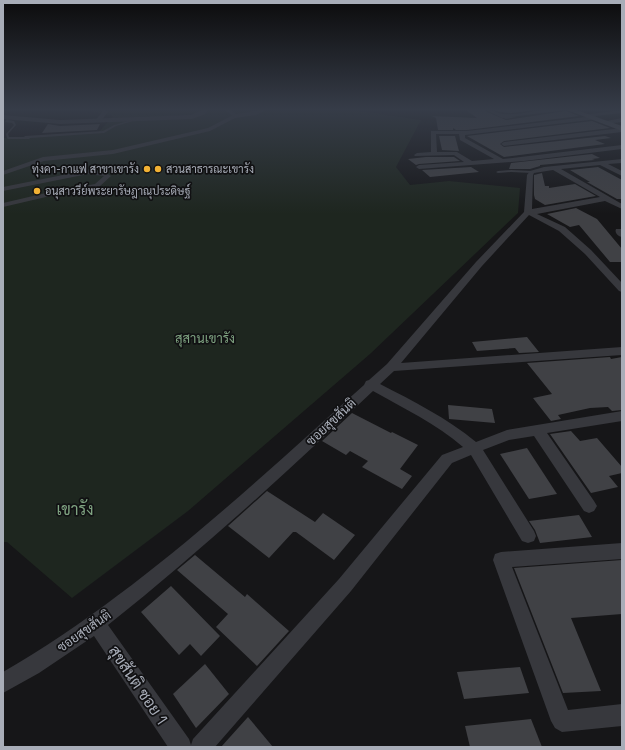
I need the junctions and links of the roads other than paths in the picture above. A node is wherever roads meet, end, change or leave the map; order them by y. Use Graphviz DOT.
graph roads {
  1 [pos="143,145"];
  2 [pos="434,145"];
  3 [pos="473,145"];
  4 [pos="535,145"];
  5 [pos="622,147"];
  6 [pos="434,154"];
  7 [pos="417,155"];
  8 [pos="524,159"];
  9 [pos="502,160"];
  10 [pos="622,161"];
  11 [pos="471,163"];
  12 [pos="601,163"];
  13 [pos="546,166"];
  14 [pos="419,167"];
  15 [pos="498,172"];
  16 [pos="3,173"];
  17 [pos="622,174"];
  18 [pos="3,189"];
  19 [pos="63,193"];
  20 [pos="44,197"];
  21 [pos="607,198"];
  22 [pos="3,205"];
  23 [pos="622,207"];
  24 [pos="3,209"];
  25 [pos="528,212"];
  26 [pos="622,231"];
  27 [pos="622,235"];
  28 [pos="622,289"];
  29 [pos="622,351"];
  30 [pos="391,367"];
  31 [pos="370,384"];
  32 [pos="622,416"];
  33 [pos="537,430"];
  34 [pos="474,448"];
  35 [pos="588,506"];
  36 [pos="528,536"];
  37 [pos="622,551"];
  38 [pos="96,623"];
  39 [pos="3,683"];
  40 [pos="622,715"];
  41 [pos="181,747"];
  42 [pos="201,747"];
  1 -- 16 [label="street"];
  2 -- 6 [label="street"];
  3 -- 9 [label="street"];
  4 -- 13 [label="street"];
  5 -- 13 [label="street"];
  6 -- 7 [label="street"];
  6 -- 11 [label="street"];
  8 -- 9 [label="street"];
  8 -- 13 [label="street"];
  8 -- 13 [label="street"];
  9 -- 11 [label="street"];
  10 -- 12 [label="street"];
  11 -- 14 [label="street"];
  12 -- 13 [label="street"];
  12 -- 17 [label="street"];
  13 -- 15 [label="lane"];
  13 -- 21 [label="street"];
  13 -- 25 [label="street"];
  18 -- 19 [label="street"];
  19 -- 20 [label="street"];
  19 -- 20 [label="street"];
  20 -- 22 [label="street"];
  20 -- 24 [label="street"];
  21 -- 23 [label="street"];
  21 -- 25 [label="street"];
  25 -- 28 [label="street"];
  25 -- 30 [label="street, ซอยสุขสันติ"];
  26 -- 27 [label="street"];
  29 -- 30 [label="street"];
  30 -- 31 [label="street, ซอยสุขสันติ"];
  31 -- 34 [label="street"];
  31 -- 38 [label="street, ซอยสุขสันติ"];
  32 -- 33 [label="street"];
  33 -- 34 [label="street"];
  33 -- 35 [label="street"];
  34 -- 36 [label="street"];
  34 -- 42 [label="street"];
  37 -- 40 [label="street"];
  38 -- 39 [label="street, ซอยสุขสันติ"];
  38 -- 41 [label="street, สุขสันติ ซอย 1"];
}
